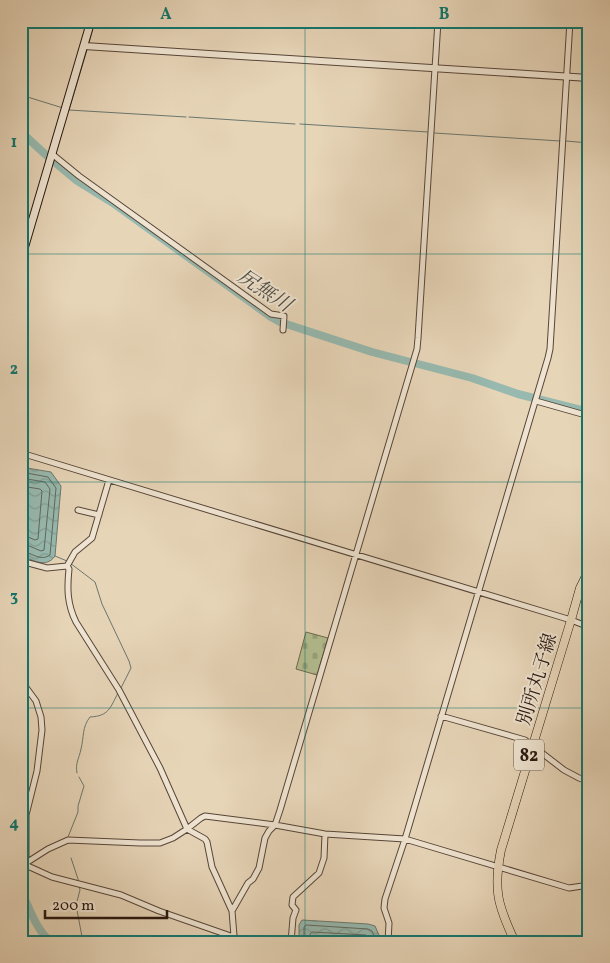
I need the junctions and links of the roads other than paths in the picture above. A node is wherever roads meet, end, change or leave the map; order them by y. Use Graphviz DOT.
graph roads {
  1 [pos="91,21"];
  2 [pos="438,21"];
  3 [pos="570,21"];
  4 [pos="84,46"];
  5 [pos="435,68"];
  6 [pos="566,76"];
  7 [pos="589,78"];
  8 [pos="52,155"];
  9 [pos="21,259"];
  10 [pos="283,326"];
  11 [pos="536,401"];
  12 [pos="589,416"];
  13 [pos="21,453"];
  14 [pos="109,480"];
  15 [pos="78,510"];
  16 [pos="98,515"];
  17 [pos="356,555"];
  18 [pos="21,561"];
  19 [pos="67,566"];
  20 [pos="589,570"];
  21 [pos="478,592"];
  22 [pos="570,620"];
  23 [pos="589,627"];
  24 [pos="24,630"];
  25 [pos="21,666"];
  26 [pos="21,679"];
  27 [pos="441,716"];
  28 [pos="532,745"];
  29 [pos="589,781"];
  30 [pos="275,825"];
  31 [pos="187,829"];
  32 [pos="326,834"];
  33 [pos="405,839"];
  34 [pos="24,864"];
  35 [pos="498,867"];
  36 [pos="589,885"];
  37 [pos="232,911"];
  38 [pos="232,939"];
  39 [pos="248,942"];
  40 [pos="291,942"];
  41 [pos="388,942"];
  42 [pos="515,942"];
  1 -- 4 [label="main road"];
  2 -- 5 [label="street"];
  3 -- 6 [label="street"];
  4 -- 5 [label="street"];
  4 -- 8 [label="main road"];
  5 -- 6 [label="street"];
  5 -- 17 [label="street"];
  6 -- 7 [label="street"];
  6 -- 11 [label="street"];
  8 -- 9 [label="main road"];
  8 -- 10 [label="street"];
  11 -- 12 [label="street"];
  11 -- 21 [label="street"];
  13 -- 14 [label="street"];
  14 -- 16 [label="street"];
  14 -- 17 [label="street"];
  15 -- 16 [label="street"];
  16 -- 19 [label="street"];
  17 -- 21 [label="street"];
  17 -- 30 [label="street"];
  18 -- 19 [label="street"];
  19 -- 31 [label="street"];
  20 -- 22 [label="main road, 別所丸子線 / 82"];
  21 -- 22 [label="street"];
  21 -- 27 [label="street"];
  22 -- 23 [label="street"];
  22 -- 28 [label="main road, 別所丸子線 / 82"];
  24 -- 25 [label="street"];
  26 -- 34 [label="street"];
  27 -- 28 [label="street"];
  27 -- 33 [label="street"];
  28 -- 29 [label="street"];
  28 -- 35 [label="main road, 別所丸子線 / 82"];
  30 -- 31 [label="street"];
  30 -- 32 [label="street"];
  30 -- 37 [label="street"];
  31 -- 34 [label="street"];
  31 -- 37 [label="street"];
  32 -- 33 [label="street"];
  32 -- 40 [label="street"];
  33 -- 35 [label="street"];
  33 -- 41 [label="street"];
  34 -- 38 [label="street"];
  35 -- 36 [label="street"];
  35 -- 42 [label="main road, 別所丸子線 / 82"];
  37 -- 38 [label="street"];
  38 -- 39 [label="street"];
}
